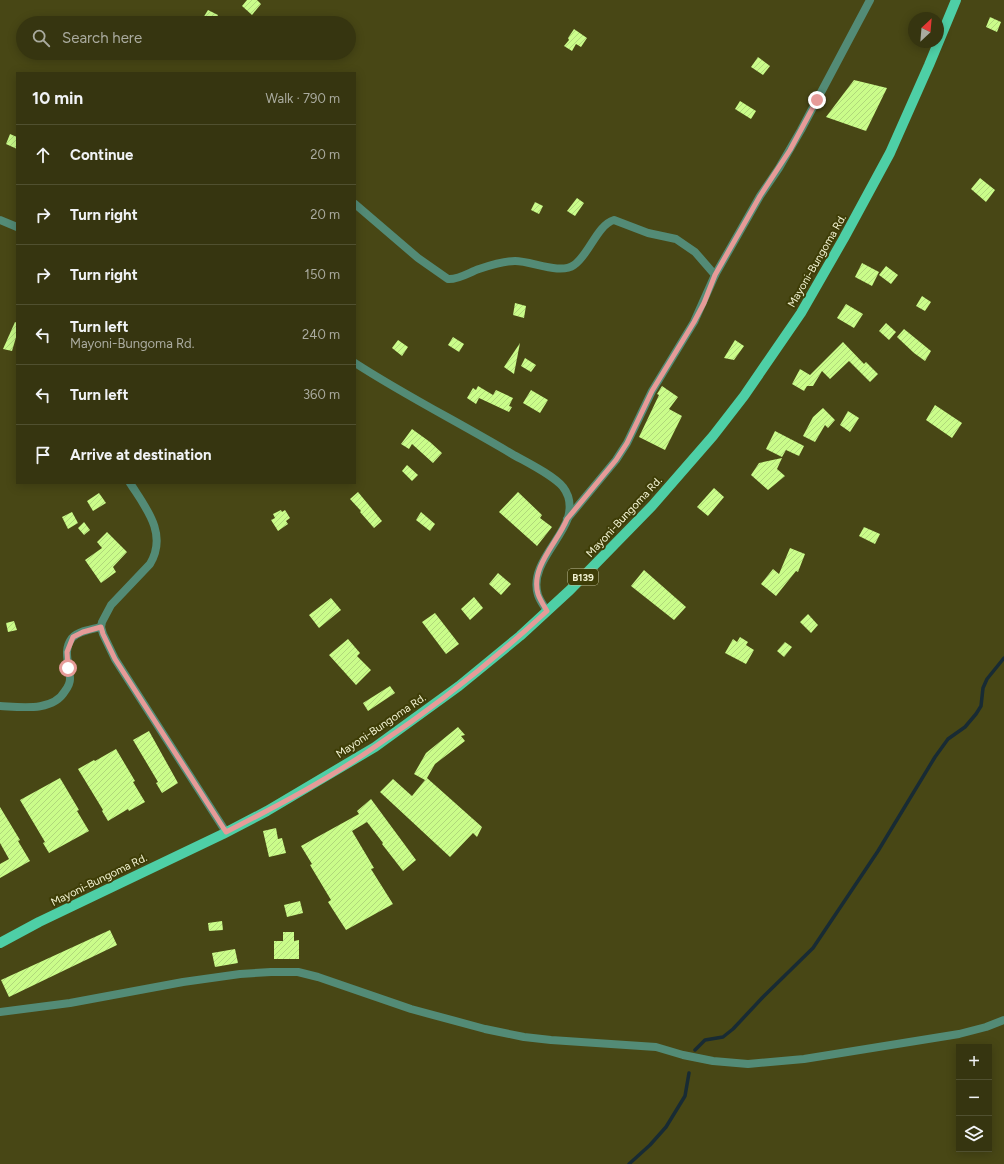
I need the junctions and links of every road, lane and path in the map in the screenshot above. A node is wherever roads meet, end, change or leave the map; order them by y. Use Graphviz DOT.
graph roads {
  1 [pos="870,0"];
  2 [pos="956,0"];
  3 [pos="356,205"];
  4 [pos="0,220"];
  5 [pos="16,227"];
  6 [pos="715,275"];
  7 [pos="356,364"];
  8 [pos="131,484"];
  9 [pos="567,519"];
  10 [pos="547,611"];
  11 [pos="101,627"];
  12 [pos="0,706"];
  13 [pos="226,832"];
  14 [pos="0,943"];
  15 [pos="0,1012"];
  16 [pos="1004,1020"];
  1 -- 6 [label="street"];
  2 -- 10 [label="main road, Mayoni-Bungoma Rd. / B139"];
  3 -- 6 [label="street"];
  4 -- 5 [label="street"];
  6 -- 9 [label="street"];
  7 -- 9 [label="street"];
  8 -- 11 [label="street"];
  9 -- 10 [label="street"];
  10 -- 13 [label="main road, Mayoni-Bungoma Rd. / B139"];
  11 -- 12 [label="street"];
  11 -- 13 [label="street"];
  13 -- 14 [label="main road, Mayoni-Bungoma Rd. / B139"];
  15 -- 16 [label="street"];
}
